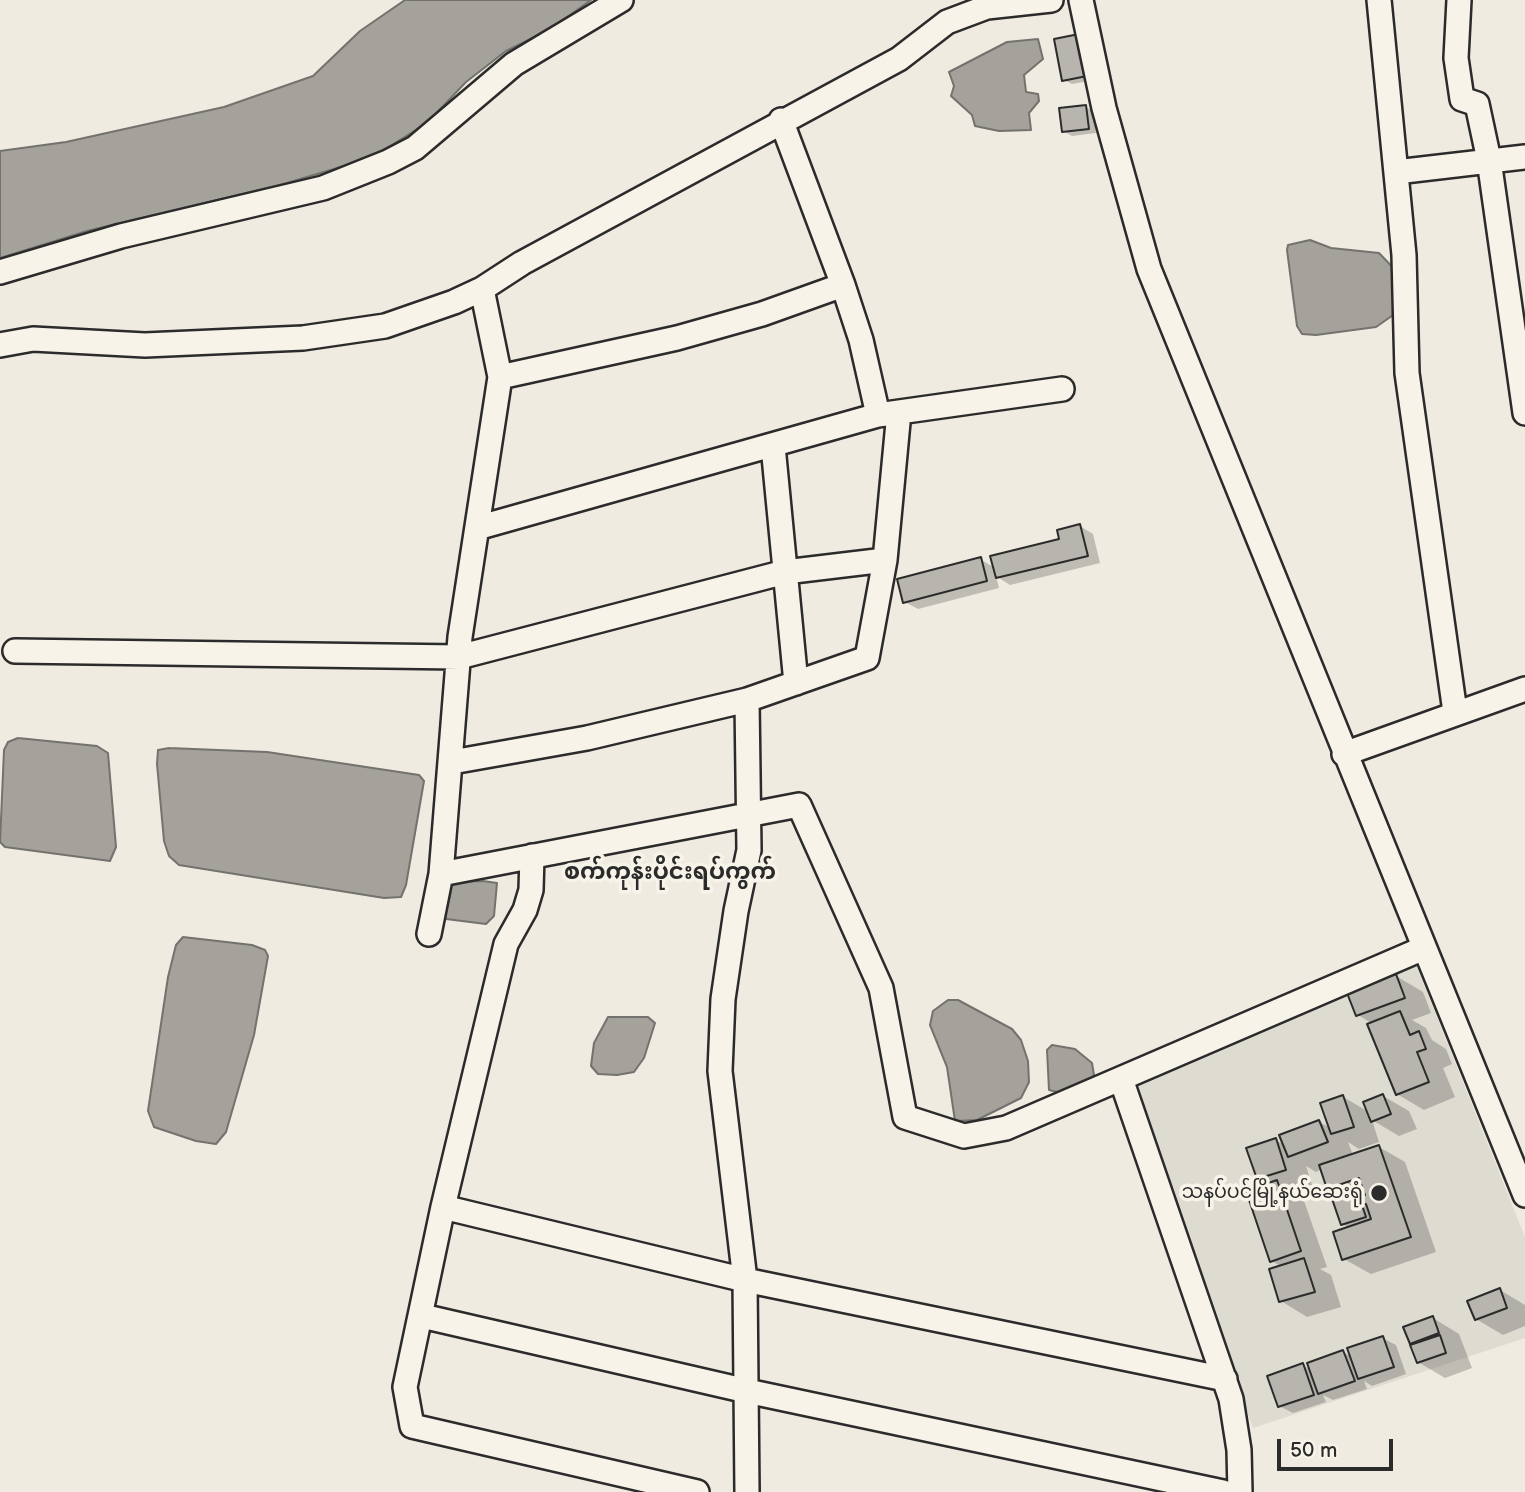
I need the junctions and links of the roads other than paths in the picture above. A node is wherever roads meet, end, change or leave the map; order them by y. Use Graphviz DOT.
graph roads {
  1 [pos="621,0"];
  2 [pos="1051,0"];
  3 [pos="1081,0"];
  4 [pos="1379,0"];
  5 [pos="1459,0"];
  6 [pos="781,120"];
  7 [pos="1525,157"];
  8 [pos="1489,160"];
  9 [pos="1396,172"];
  10 [pos="0,272"];
  11 [pos="843,285"];
  12 [pos="482,289"];
  13 [pos="1517,293"];
  14 [pos="0,345"];
  15 [pos="500,377"];
  16 [pos="1062,389"];
  17 [pos="1525,413"];
  18 [pos="888,414"];
  19 [pos="773,446"];
  20 [pos="477,528"];
  21 [pos="885,560"];
  22 [pos="785,572"];
  23 [pos="15,651"];
  24 [pos="459,657"];
  25 [pos="796,683"];
  26 [pos="1525,689"];
  27 [pos="747,700"];
  28 [pos="1455,712"];
  29 [pos="1344,754"];
  30 [pos="452,762"];
  31 [pos="751,814"];
  32 [pos="532,856"];
  33 [pos="441,874"];
  34 [pos="429,934"];
  35 [pos="1424,948"];
  36 [pos="1121,1079"];
  37 [pos="1525,1195"];
  38 [pos="443,1207"];
  39 [pos="745,1280"];
  40 [pos="422,1316"];
  41 [pos="1224,1379"];
  42 [pos="747,1391"];
  43 [pos="697,1492"];
  44 [pos="747,1492"];
  45 [pos="1223,1492"];
  46 [pos="1240,1492"];
  1 -- 10 [label="street"];
  2 -- 6 [label="street"];
  3 -- 29 [label="street"];
  4 -- 9 [label="street"];
  5 -- 8 [label="street"];
  6 -- 11 [label="street"];
  6 -- 12 [label="street"];
  7 -- 8 [label="street"];
  8 -- 9 [label="street"];
  8 -- 13 [label="street"];
  9 -- 28 [label="street"];
  11 -- 15 [label="street"];
  11 -- 18 [label="street"];
  12 -- 14 [label="street"];
  12 -- 15 [label="street"];
  13 -- 17 [label="street"];
  15 -- 20 [label="street"];
  16 -- 18 [label="street"];
  18 -- 19 [label="street"];
  18 -- 21 [label="street"];
  19 -- 20 [label="street"];
  19 -- 22 [label="street"];
  20 -- 24 [label="street"];
  21 -- 22 [label="street"];
  21 -- 25 [label="street"];
  22 -- 24 [label="street"];
  22 -- 25 [label="street"];
  23 -- 24 [label="street"];
  24 -- 30 [label="street"];
  25 -- 27 [label="street"];
  26 -- 28 [label="street"];
  27 -- 30 [label="street"];
  27 -- 31 [label="street"];
  28 -- 29 [label="street"];
  29 -- 35 [label="street"];
  30 -- 33 [label="street"];
  31 -- 32 [label="street"];
  31 -- 36 [label="street"];
  31 -- 39 [label="street"];
  32 -- 33 [label="street"];
  32 -- 38 [label="street"];
  33 -- 34 [label="street"];
  35 -- 36 [label="street"];
  35 -- 37 [label="street"];
  36 -- 41 [label="street"];
  38 -- 39 [label="street"];
  38 -- 40 [label="street"];
  39 -- 41 [label="street"];
  39 -- 42 [label="street"];
  40 -- 42 [label="street"];
  40 -- 43 [label="street"];
  41 -- 46 [label="street"];
  42 -- 44 [label="street"];
  42 -- 45 [label="street"];
}
